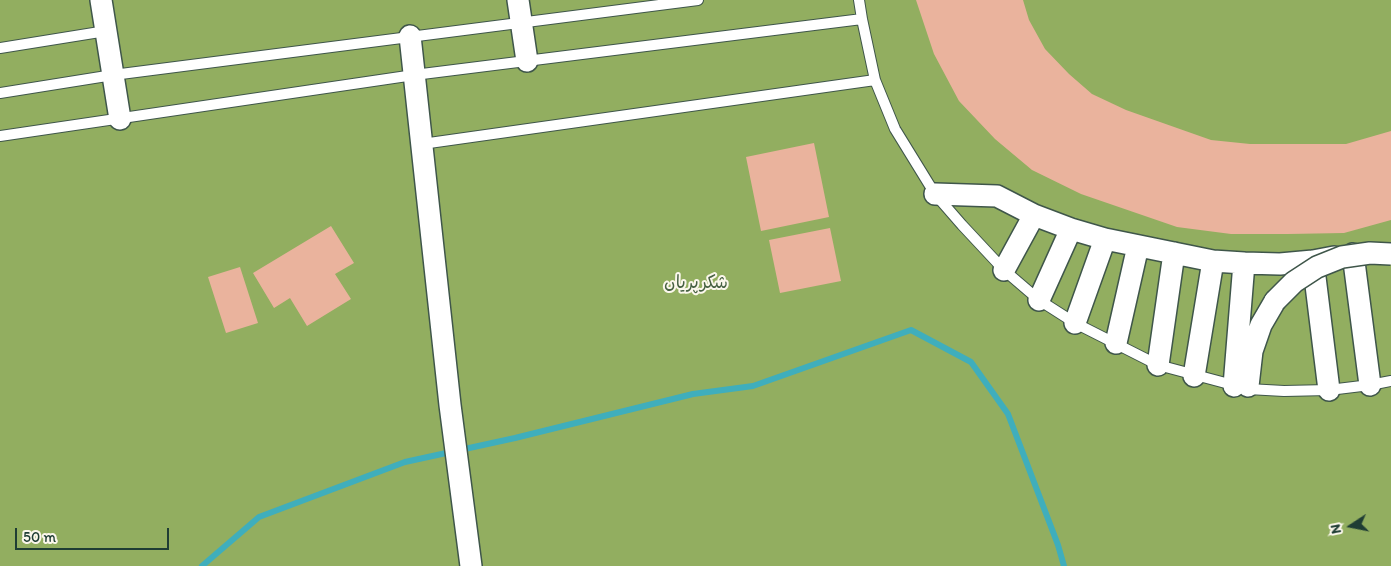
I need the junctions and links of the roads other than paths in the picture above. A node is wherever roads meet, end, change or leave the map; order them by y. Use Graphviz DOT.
graph roads {
  1 [pos="101,0"];
  2 [pos="518,0"];
  3 [pos="698,0"];
  4 [pos="859,0"];
  5 [pos="862,19"];
  6 [pos="521,22"];
  7 [pos="106,31"];
  8 [pos="410,36"];
  9 [pos="0,48"];
  10 [pos="527,61"];
  11 [pos="112,75"];
  12 [pos="414,75"];
  13 [pos="876,80"];
  14 [pos="0,93"];
  15 [pos="120,119"];
  16 [pos="0,136"];
  17 [pos="422,144"];
  18 [pos="935,194"];
  19 [pos="1034,215"];
  20 [pos="1071,229"];
  21 [pos="1106,239"];
  22 [pos="1138,246"];
  23 [pos="1174,253"];
  24 [pos="1354,254"];
  25 [pos="1390,254"];
  26 [pos="1213,261"];
  27 [pos="1313,261"];
  28 [pos="1244,263"];
  29 [pos="1004,270"];
  30 [pos="1039,300"];
  31 [pos="1075,324"];
  32 [pos="1116,343"];
  33 [pos="1158,365"];
  34 [pos="1194,376"];
  35 [pos="1391,381"];
  36 [pos="1370,385"];
  37 [pos="1241,388"];
  38 [pos="1329,390"];
  39 [pos="471,566"];
  1 -- 7 [label="street"];
  2 -- 6 [label="street"];
  3 -- 6 [label="lane"];
  4 -- 5 [label="lane"];
  5 -- 10 [label="lane"];
  5 -- 13 [label="lane"];
  6 -- 8 [label="lane"];
  6 -- 10 [label="street"];
  7 -- 9 [label="lane"];
  7 -- 11 [label="street"];
  8 -- 11 [label="lane"];
  8 -- 12 [label="street"];
  10 -- 12 [label="lane"];
  11 -- 14 [label="lane"];
  11 -- 15 [label="street"];
  12 -- 15 [label="lane"];
  12 -- 17 [label="street"];
  13 -- 17 [label="lane"];
  13 -- 18 [label="lane"];
  15 -- 16 [label="lane"];
  17 -- 39 [label="street"];
  18 -- 19 [label="street"];
  18 -- 29 [label="lane"];
  19 -- 20 [label="street"];
  19 -- 29 [label="street"];
  20 -- 21 [label="street"];
  20 -- 30 [label="street"];
  21 -- 22 [label="street"];
  21 -- 31 [label="street"];
  22 -- 23 [label="street"];
  22 -- 32 [label="street"];
  23 -- 26 [label="street"];
  23 -- 33 [label="street"];
  24 -- 25 [label="street"];
  24 -- 27 [label="street"];
  24 -- 36 [label="street"];
  25 -- 37 [label="street, bridge"];
  26 -- 28 [label="street"];
  26 -- 34 [label="street"];
  27 -- 28 [label="street"];
  27 -- 38 [label="street"];
  28 -- 37 [label="street"];
  29 -- 30 [label="lane"];
  30 -- 31 [label="lane"];
  31 -- 32 [label="lane"];
  32 -- 33 [label="lane"];
  33 -- 34 [label="lane"];
  34 -- 37 [label="lane"];
  35 -- 36 [label="lane"];
  36 -- 38 [label="lane"];
  37 -- 38 [label="lane"];
}
